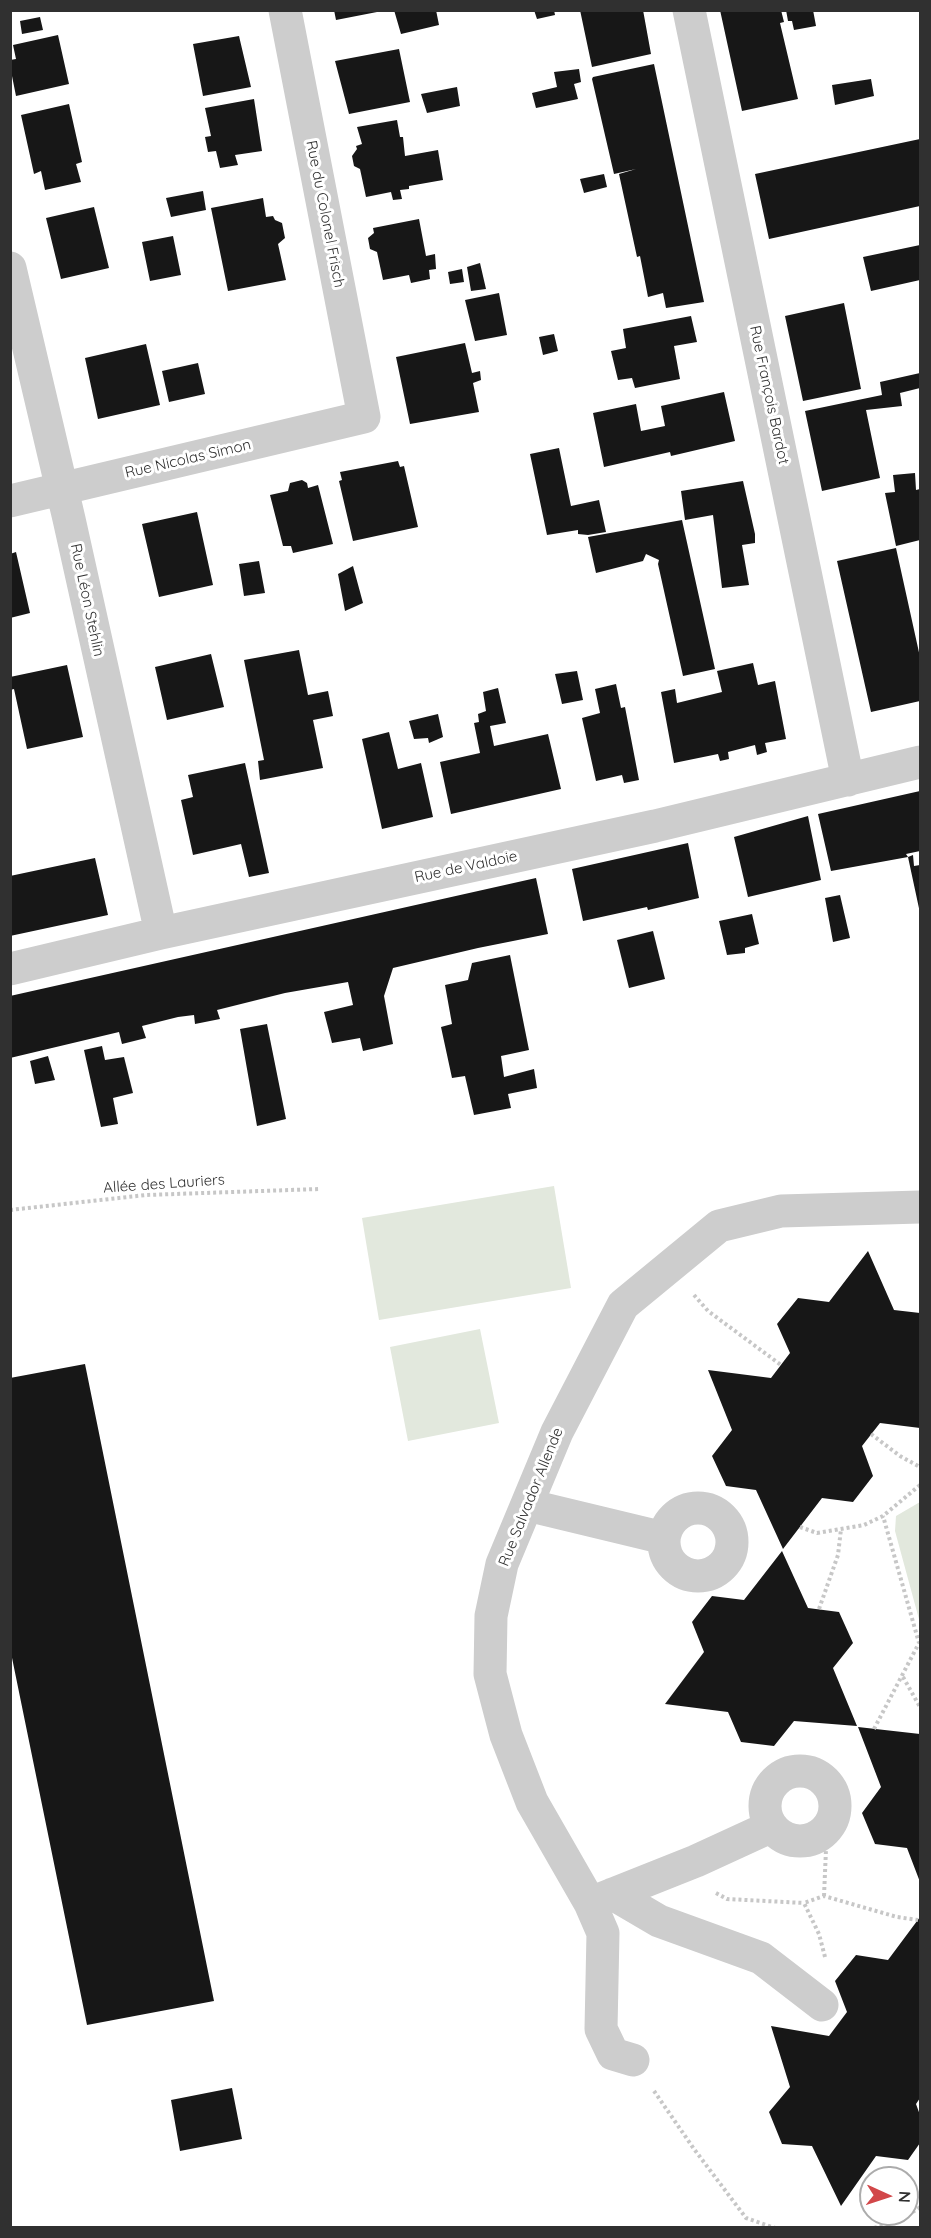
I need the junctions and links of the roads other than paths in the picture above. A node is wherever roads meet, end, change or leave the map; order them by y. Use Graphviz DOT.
graph roads {
  1 [pos="285,10"];
  2 [pos="689,10"];
  3 [pos="10,267"];
  4 [pos="364,417"];
  5 [pos="63,489"];
  6 [pos="10,501"];
  7 [pos="921,762"];
  8 [pos="848,780"];
  9 [pos="161,933"];
  10 [pos="10,969"];
  11 [pos="921,1207"];
  12 [pos="527,1505"];
  13 [pos="664,1538"];
  14 [pos="770,1827"];
  15 [pos="602,1898"];
  16 [pos="822,2005"];
  17 [pos="633,2060"];
  1 -- 4 [label="street, Rue du Colonel Frisch"];
  2 -- 8 [label="street, Rue François Bardot"];
  3 -- 5 [label="street, Rue Léon Stehlin"];
  4 -- 5 [label="street, Rue Nicolas Simon"];
  5 -- 6 [label="street, Rue Nicolas Simon"];
  5 -- 9 [label="street, Rue Léon Stehlin"];
  7 -- 8 [label="street, Rue de Valdoie"];
  8 -- 9 [label="street, Rue de Valdoie"];
  9 -- 10 [label="street, Rue de Valdoie"];
  11 -- 12 [label="street, Rue Salvador Allende"];
  12 -- 13 [label="street"];
  12 -- 15 [label="street, Rue Salvador Allende"];
  14 -- 14 [label="street"];
  14 -- 15 [label="street"];
  15 -- 16 [label="street"];
  15 -- 17 [label="street, Rue Salvador Allende"];
}
